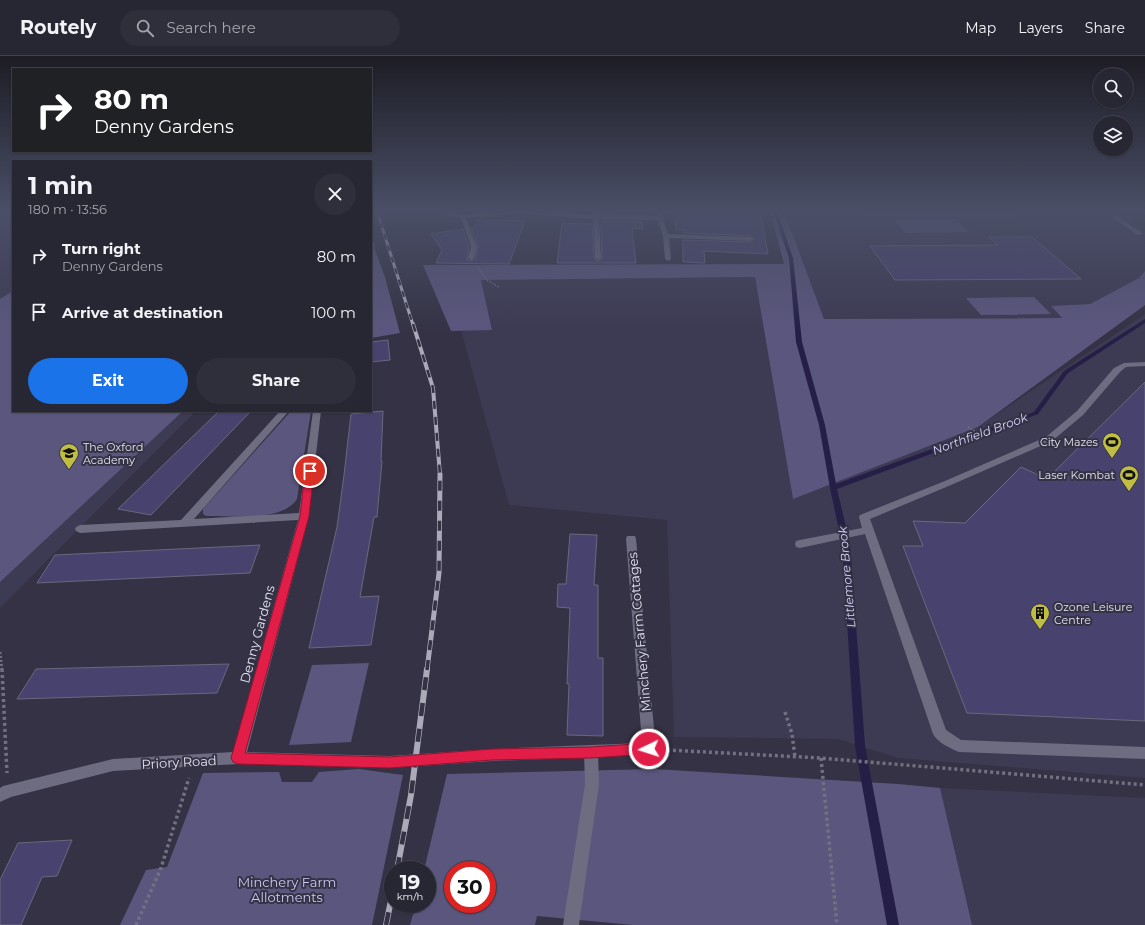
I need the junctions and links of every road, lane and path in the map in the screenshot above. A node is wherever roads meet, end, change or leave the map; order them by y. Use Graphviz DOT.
graph roads {
  1 [pos="473,252"];
  2 [pos="598,252"];
  3 [pos="667,252"];
  4 [pos="471,258"];
  5 [pos="598,258"];
  6 [pos="668,259"];
  7 [pos="499,288"];
  8 [pos="1145,364"];
  9 [pos="284,412"];
  10 [pos="317,412"];
  11 [pos="968,427"];
  12 [pos="984,437"];
  13 [pos="304,516"];
  14 [pos="184,523"];
  15 [pos="80,529"];
  16 [pos="868,530"];
  17 [pos="632,539"];
  18 [pos="800,544"];
  19 [pos="0,652"];
  20 [pos="785,712"];
  21 [pos="649,749"];
  22 [pos="591,752"];
  23 [pos="1145,752"];
  24 [pos="795,757"];
  25 [pos="238,758"];
  26 [pos="821,758"];
  27 [pos="195,761"];
  28 [pos="1145,785"];
  29 [pos="4,793"];
  30 [pos="136,925"];
  31 [pos="571,925"];
  32 [pos="837,925"];
  1 -- 4 [label="street"];
  2 -- 5 [label="street"];
  3 -- 6 [label="street"];
  4 -- 7 [label="path"];
  8 -- 16 [label="street"];
  9 -- 14 [label="street"];
  10 -- 13 [label="street, Denny Gardens"];
  11 -- 12 [label="path"];
  13 -- 14 [label="street"];
  13 -- 25 [label="street, Denny Gardens"];
  14 -- 15 [label="street"];
  16 -- 18 [label="street"];
  16 -- 23 [label="street"];
  17 -- 21 [label="street, Minchery Farm Cottages"];
  19 -- 29 [label="path"];
  20 -- 24 [label="path"];
  21 -- 22 [label="street, Priory Road"];
  21 -- 24 [label="path"];
  22 -- 25 [label="street, Priory Road"];
  22 -- 31 [label="street"];
  24 -- 26 [label="path"];
  25 -- 27 [label="street, Priory Road"];
  26 -- 28 [label="path"];
  26 -- 32 [label="path"];
  27 -- 29 [label="street, Priory Road"];
  27 -- 30 [label="path"];
}
